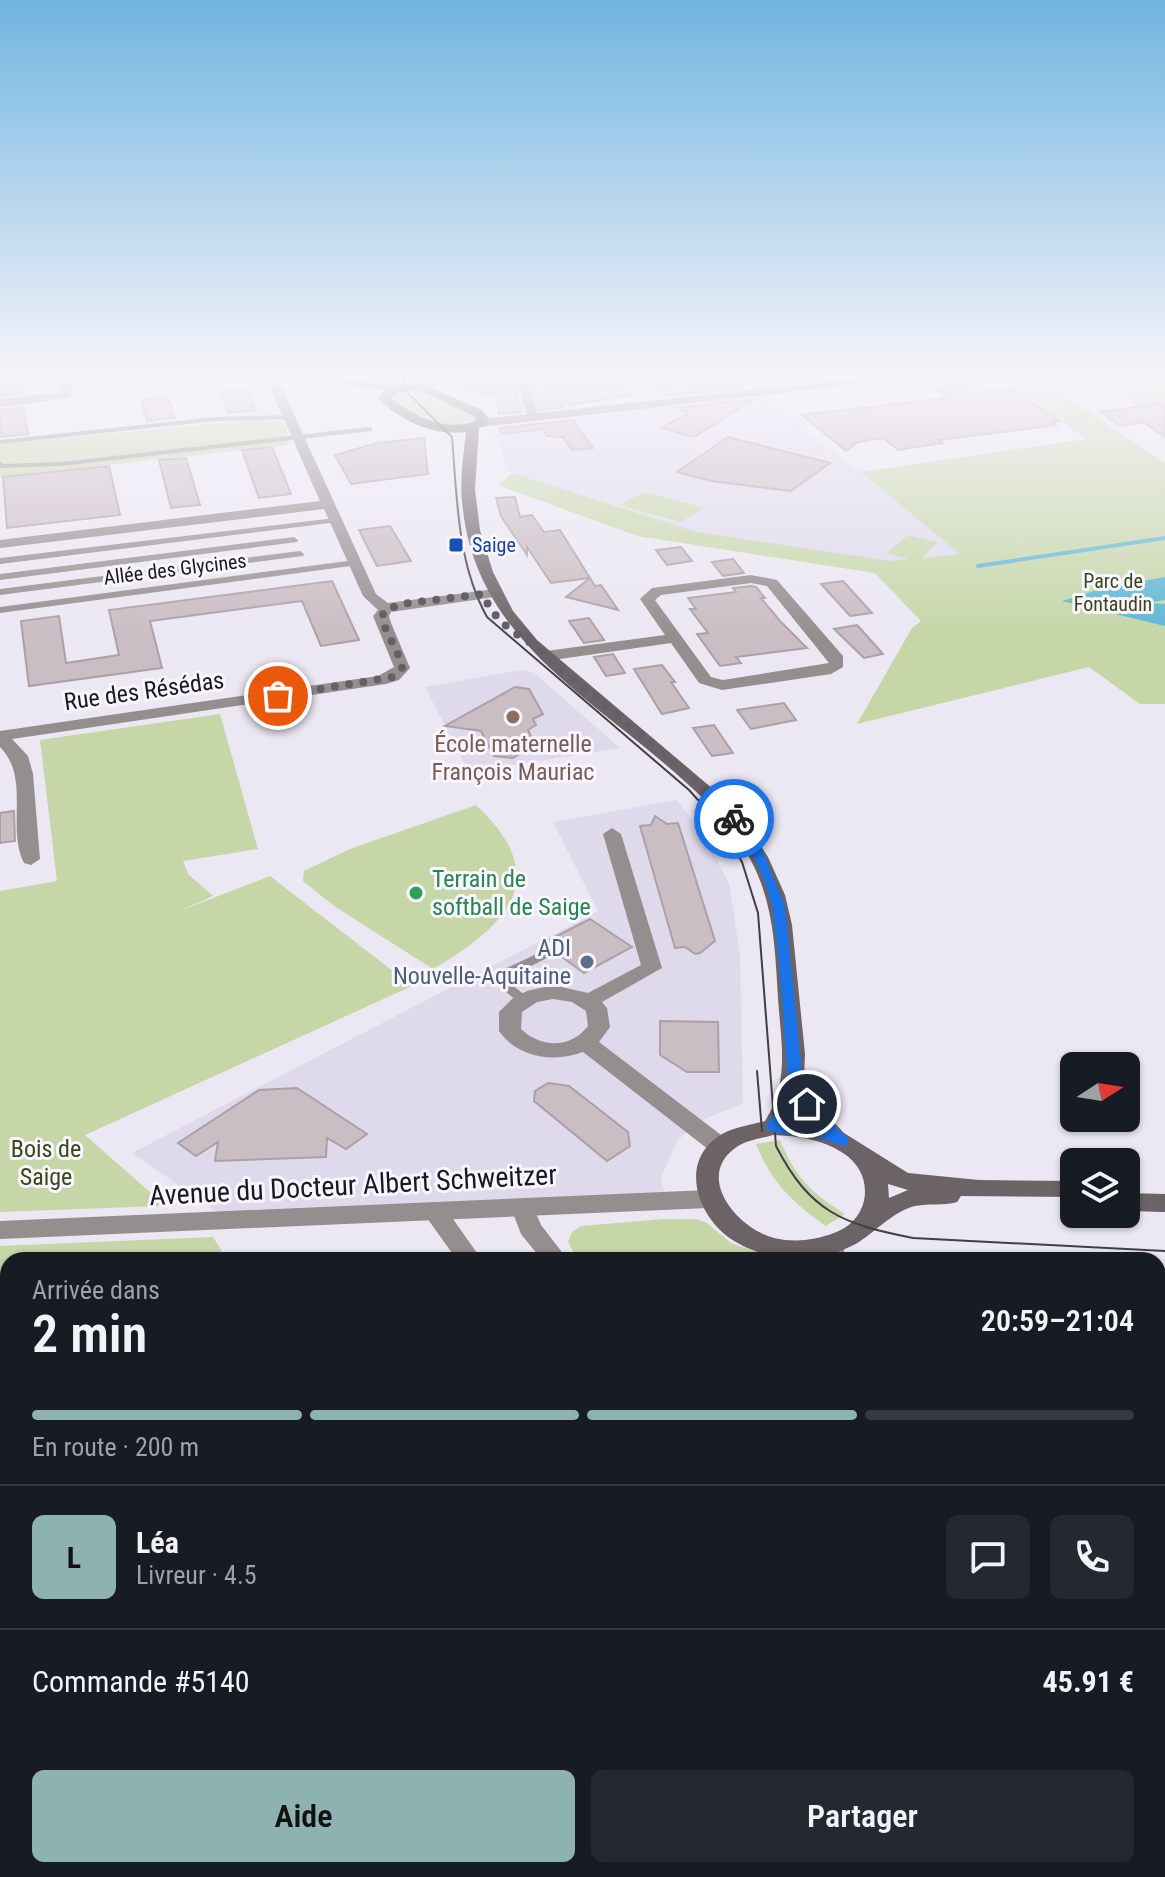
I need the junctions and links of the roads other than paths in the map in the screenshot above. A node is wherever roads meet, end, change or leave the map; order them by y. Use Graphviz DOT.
graph roads {
  1 [pos="82,462"];
  2 [pos="308,462"];
  3 [pos="470,462"];
  4 [pos="0,464"];
  5 [pos="328,504"];
  6 [pos="335,520"];
  7 [pos="289,525"];
  8 [pos="294,540"];
  9 [pos="0,544"];
  10 [pos="300,554"];
  11 [pos="0,561"];
  12 [pos="355,563"];
  13 [pos="306,570"];
  14 [pos="0,577"];
  15 [pos="0,592"];
  16 [pos="489,593"];
  17 [pos="386,609"];
  18 [pos="0,610"];
  19 [pos="674,638"];
  20 [pos="538,650"];
  21 [pos="0,737"];
  22 [pos="612,834"];
  23 [pos="31,859"];
  24 [pos="545,954"];
  25 [pos="523,1000"];
  26 [pos="588,1001"];
  27 [pos="586,1043"];
  28 [pos="795,1082"];
  29 [pos="773,1127"];
  30 [pos="721,1147"];
  31 [pos="852,1149"];
  32 [pos="1060,1189"];
  33 [pos="1140,1191"];
  34 [pos="1165,1192"];
  35 [pos="708,1199"];
  36 [pos="1060,1200"];
  37 [pos="1140,1202"];
  38 [pos="1165,1203"];
  39 [pos="523,1208"];
  40 [pos="434,1211"];
  41 [pos="868,1222"];
  42 [pos="0,1230"];
  43 [pos="837,1251"];
  44 [pos="464,1252"];
  45 [pos="550,1252"];
  46 [pos="793,1252"];
  1 -- 4 [label="lane"];
  2 -- 5 [label="street"];
  3 -- 16 [label="main road"];
  5 -- 6 [label="street"];
  5 -- 9 [label="street"];
  6 -- 7 [label="lane"];
  6 -- 12 [label="street"];
  7 -- 8 [label="lane"];
  7 -- 11 [label="lane"];
  8 -- 10 [label="lane"];
  8 -- 14 [label="lane"];
  10 -- 13 [label="lane"];
  10 -- 15 [label="lane"];
  12 -- 13 [label="lane, Allée des Glycines"];
  12 -- 17 [label="street"];
  13 -- 18 [label="lane, Allée des Glycines"];
  16 -- 17 [label="street"];
  16 -- 20 [label="main road"];
  17 -- 21 [label="street, Rue des Résédas"];
  19 -- 19 [label="street"];
  19 -- 20 [label="street"];
  20 -- 28 [label="main road"];
  21 -- 23 [label="street"];
  22 -- 26 [label="street"];
  24 -- 25 [label="lane"];
  25 -- 26 [label="street"];
  25 -- 27 [label="street"];
  26 -- 27 [label="street"];
  27 -- 30 [label="street"];
  28 -- 29 [label="main road"];
  28 -- 31 [label="main road"];
  29 -- 30 [label="main road"];
  29 -- 31 [label="main road"];
  30 -- 35 [label="main road"];
  31 -- 32 [label="main road"];
  31 -- 41 [label="main road"];
  33 -- 34 [label="main road"];
  35 -- 39 [label="street, Avenue du Docteur Albert Schweitzer"];
  35 -- 46 [label="main road"];
  36 -- 41 [label="main road"];
  37 -- 38 [label="main road"];
  39 -- 40 [label="street, Avenue du Docteur Albert Schweitzer"];
  39 -- 45 [label="street"];
  40 -- 42 [label="street, Avenue du Docteur Albert Schweitzer"];
  40 -- 44 [label="street"];
  41 -- 43 [label="main road"];
}
